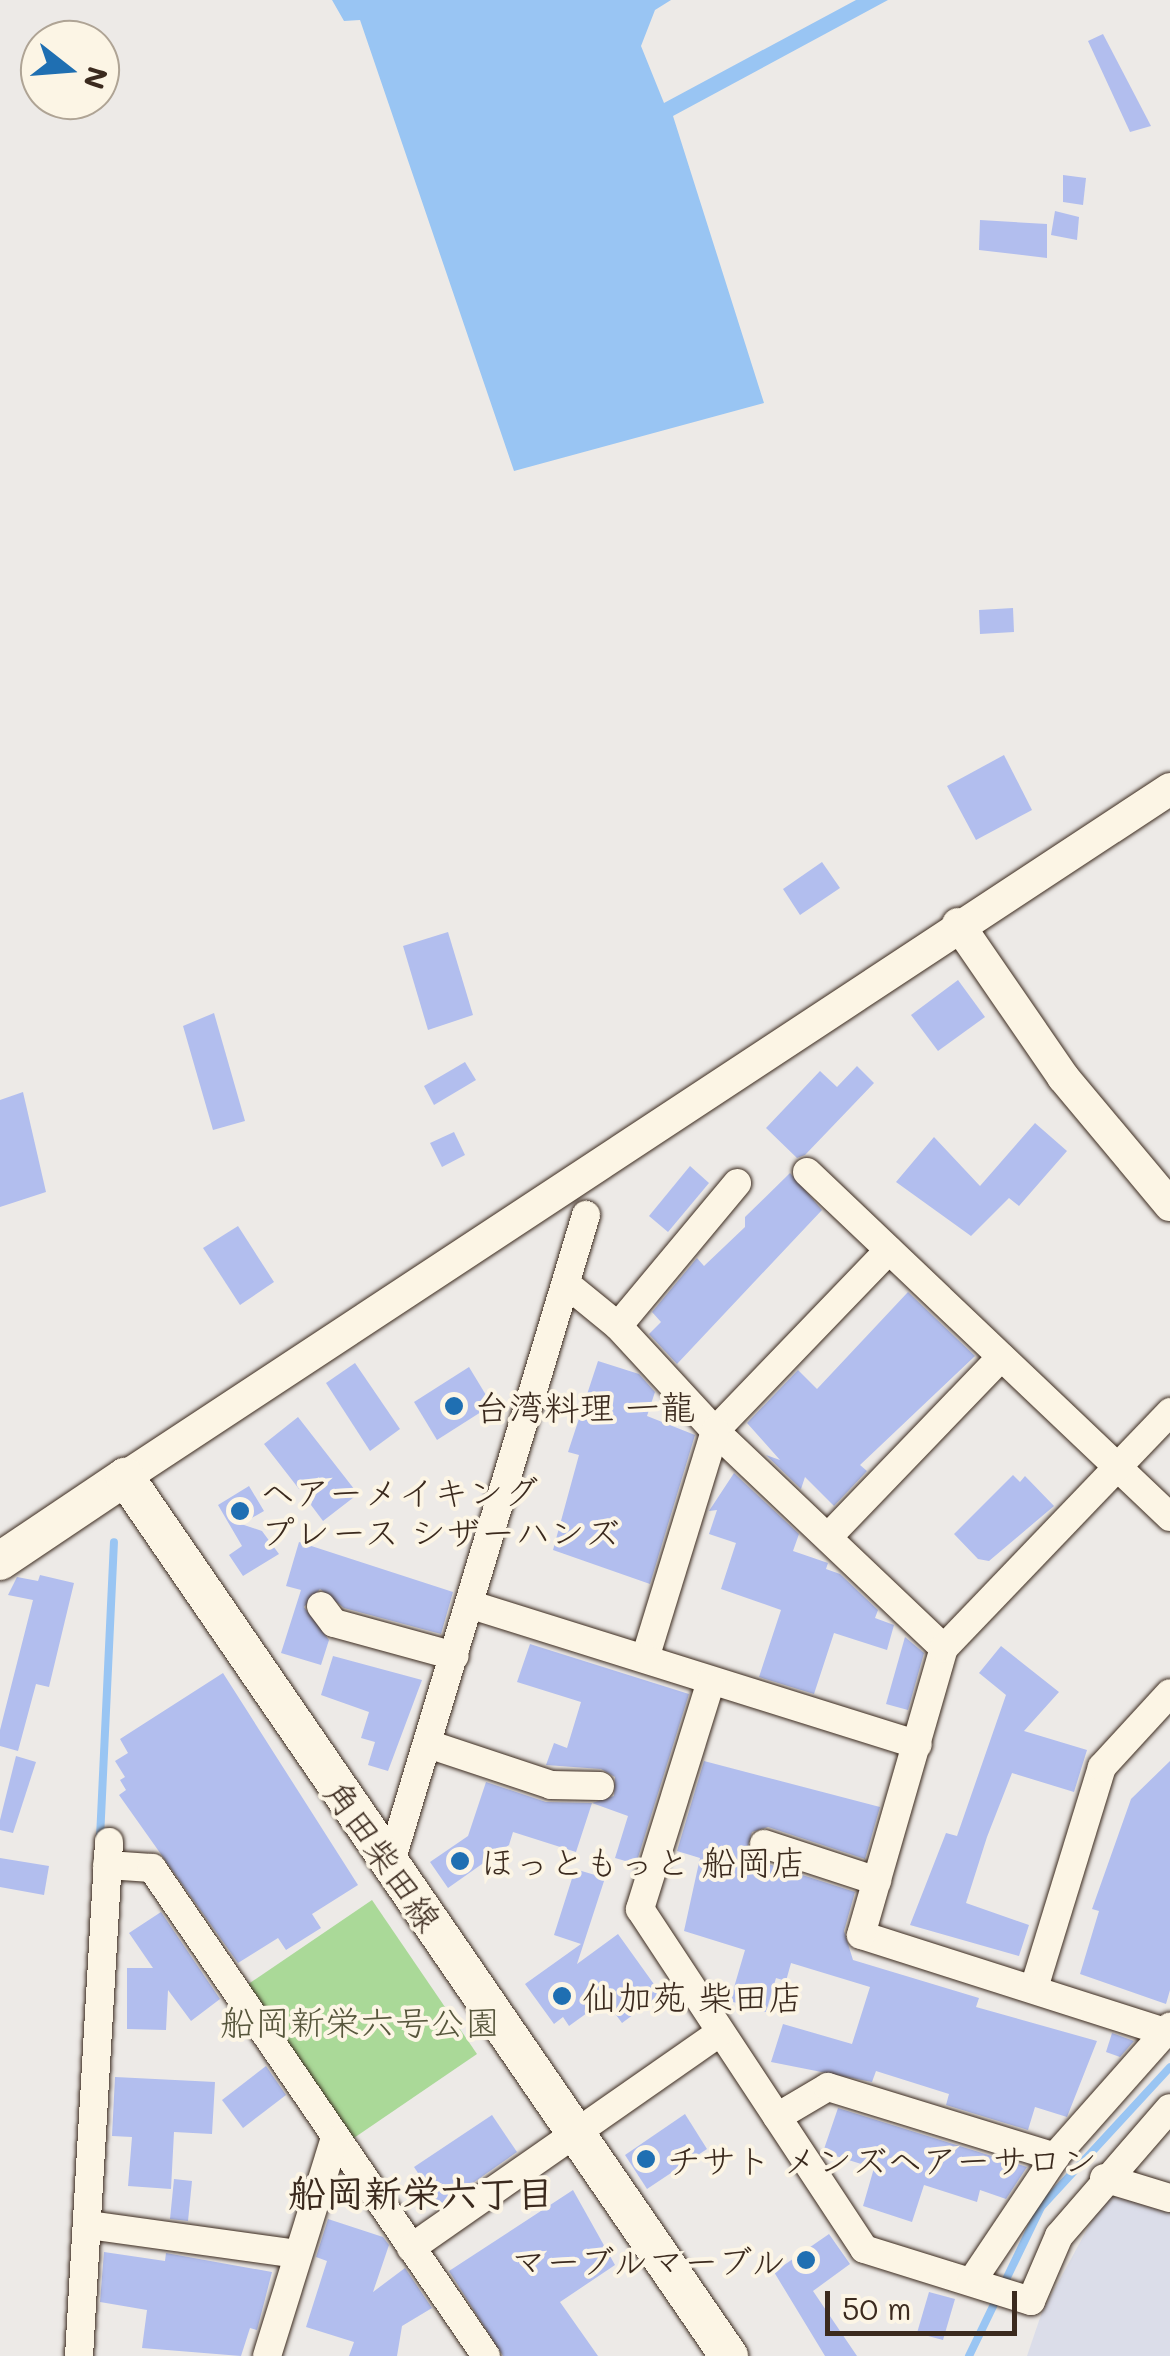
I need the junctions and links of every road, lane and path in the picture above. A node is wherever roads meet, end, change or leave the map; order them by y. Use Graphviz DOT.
graph roads {
  1 [pos="1170,789"];
  2 [pos="958,924"];
  3 [pos="807,1172"];
  4 [pos="737,1183"];
  5 [pos="1170,1205"];
  6 [pos="586,1215"];
  7 [pos="888,1250"];
  8 [pos="569,1286"];
  9 [pos="618,1326"];
  10 [pos="1000,1356"];
  11 [pos="1170,1412"];
  12 [pos="715,1431"];
  13 [pos="1118,1466"];
  14 [pos="125,1477"];
  15 [pos="1170,1517"];
  16 [pos="830,1535"];
  17 [pos="0,1561"];
  18 [pos="472,1605"];
  19 [pos="321,1606"];
  20 [pos="944,1648"];
  21 [pos="454,1656"];
  22 [pos="645,1658"];
  23 [pos="711,1681"];
  24 [pos="1170,1693"];
  25 [pos="428,1744"];
  26 [pos="918,1745"];
  27 [pos="600,1786"];
  28 [pos="764,1844"];
  29 [pos="390,1865"];
  30 [pos="877,1880"];
  31 [pos="1034,1988"];
  32 [pos="1168,2030"];
  33 [pos="719,2033"];
  34 [pos="1170,2108"];
  35 [pos="778,2117"];
  36 [pos="575,2132"];
  37 [pos="334,2141"];
  38 [pos="1055,2157"];
  39 [pos="1104,2178"];
  40 [pos="1170,2198"];
  41 [pos="89,2225"];
  42 [pos="411,2248"];
  43 [pos="297,2254"];
  44 [pos="977,2283"];
  45 [pos="78,2356"];
  46 [pos="267,2356"];
  47 [pos="486,2356"];
  48 [pos="728,2356"];
  1 -- 2 [label="street"];
  2 -- 5 [label="street"];
  2 -- 14 [label="street"];
  3 -- 7 [label="street"];
  4 -- 9 [label="street"];
  6 -- 8 [label="street"];
  7 -- 10 [label="street"];
  7 -- 12 [label="street"];
  8 -- 9 [label="street"];
  8 -- 18 [label="street"];
  9 -- 12 [label="street"];
  10 -- 13 [label="street"];
  10 -- 16 [label="street"];
  11 -- 13 [label="street"];
  12 -- 16 [label="street"];
  12 -- 22 [label="street"];
  13 -- 15 [label="street"];
  13 -- 20 [label="street"];
  14 -- 17 [label="main road"];
  14 -- 29 [label="main road, 角田柴田線"];
  16 -- 20 [label="street"];
  18 -- 21 [label="street"];
  18 -- 22 [label="street"];
  19 -- 21 [label="street"];
  20 -- 26 [label="street"];
  21 -- 25 [label="street"];
  22 -- 23 [label="street"];
  23 -- 26 [label="street"];
  23 -- 33 [label="street"];
  24 -- 31 [label="street"];
  25 -- 27 [label="street"];
  25 -- 29 [label="street"];
  26 -- 30 [label="street"];
  28 -- 30 [label="street"];
  29 -- 36 [label="main road, 角田柴田線"];
  30 -- 31 [label="street"];
  31 -- 32 [label="street"];
  32 -- 38 [label="street"];
  33 -- 35 [label="street"];
  33 -- 36 [label="street"];
  34 -- 39 [label="street"];
  35 -- 38 [label="street"];
  35 -- 44 [label="street"];
  36 -- 42 [label="street"];
  36 -- 48 [label="main road, 角田柴田線"];
  37 -- 41 [label="street"];
  37 -- 42 [label="street"];
  37 -- 43 [label="street"];
  38 -- 44 [label="street"];
  39 -- 40 [label="street"];
  39 -- 44 [label="street"];
  41 -- 43 [label="street"];
  41 -- 45 [label="street"];
  42 -- 47 [label="street"];
  43 -- 46 [label="street"];
}
